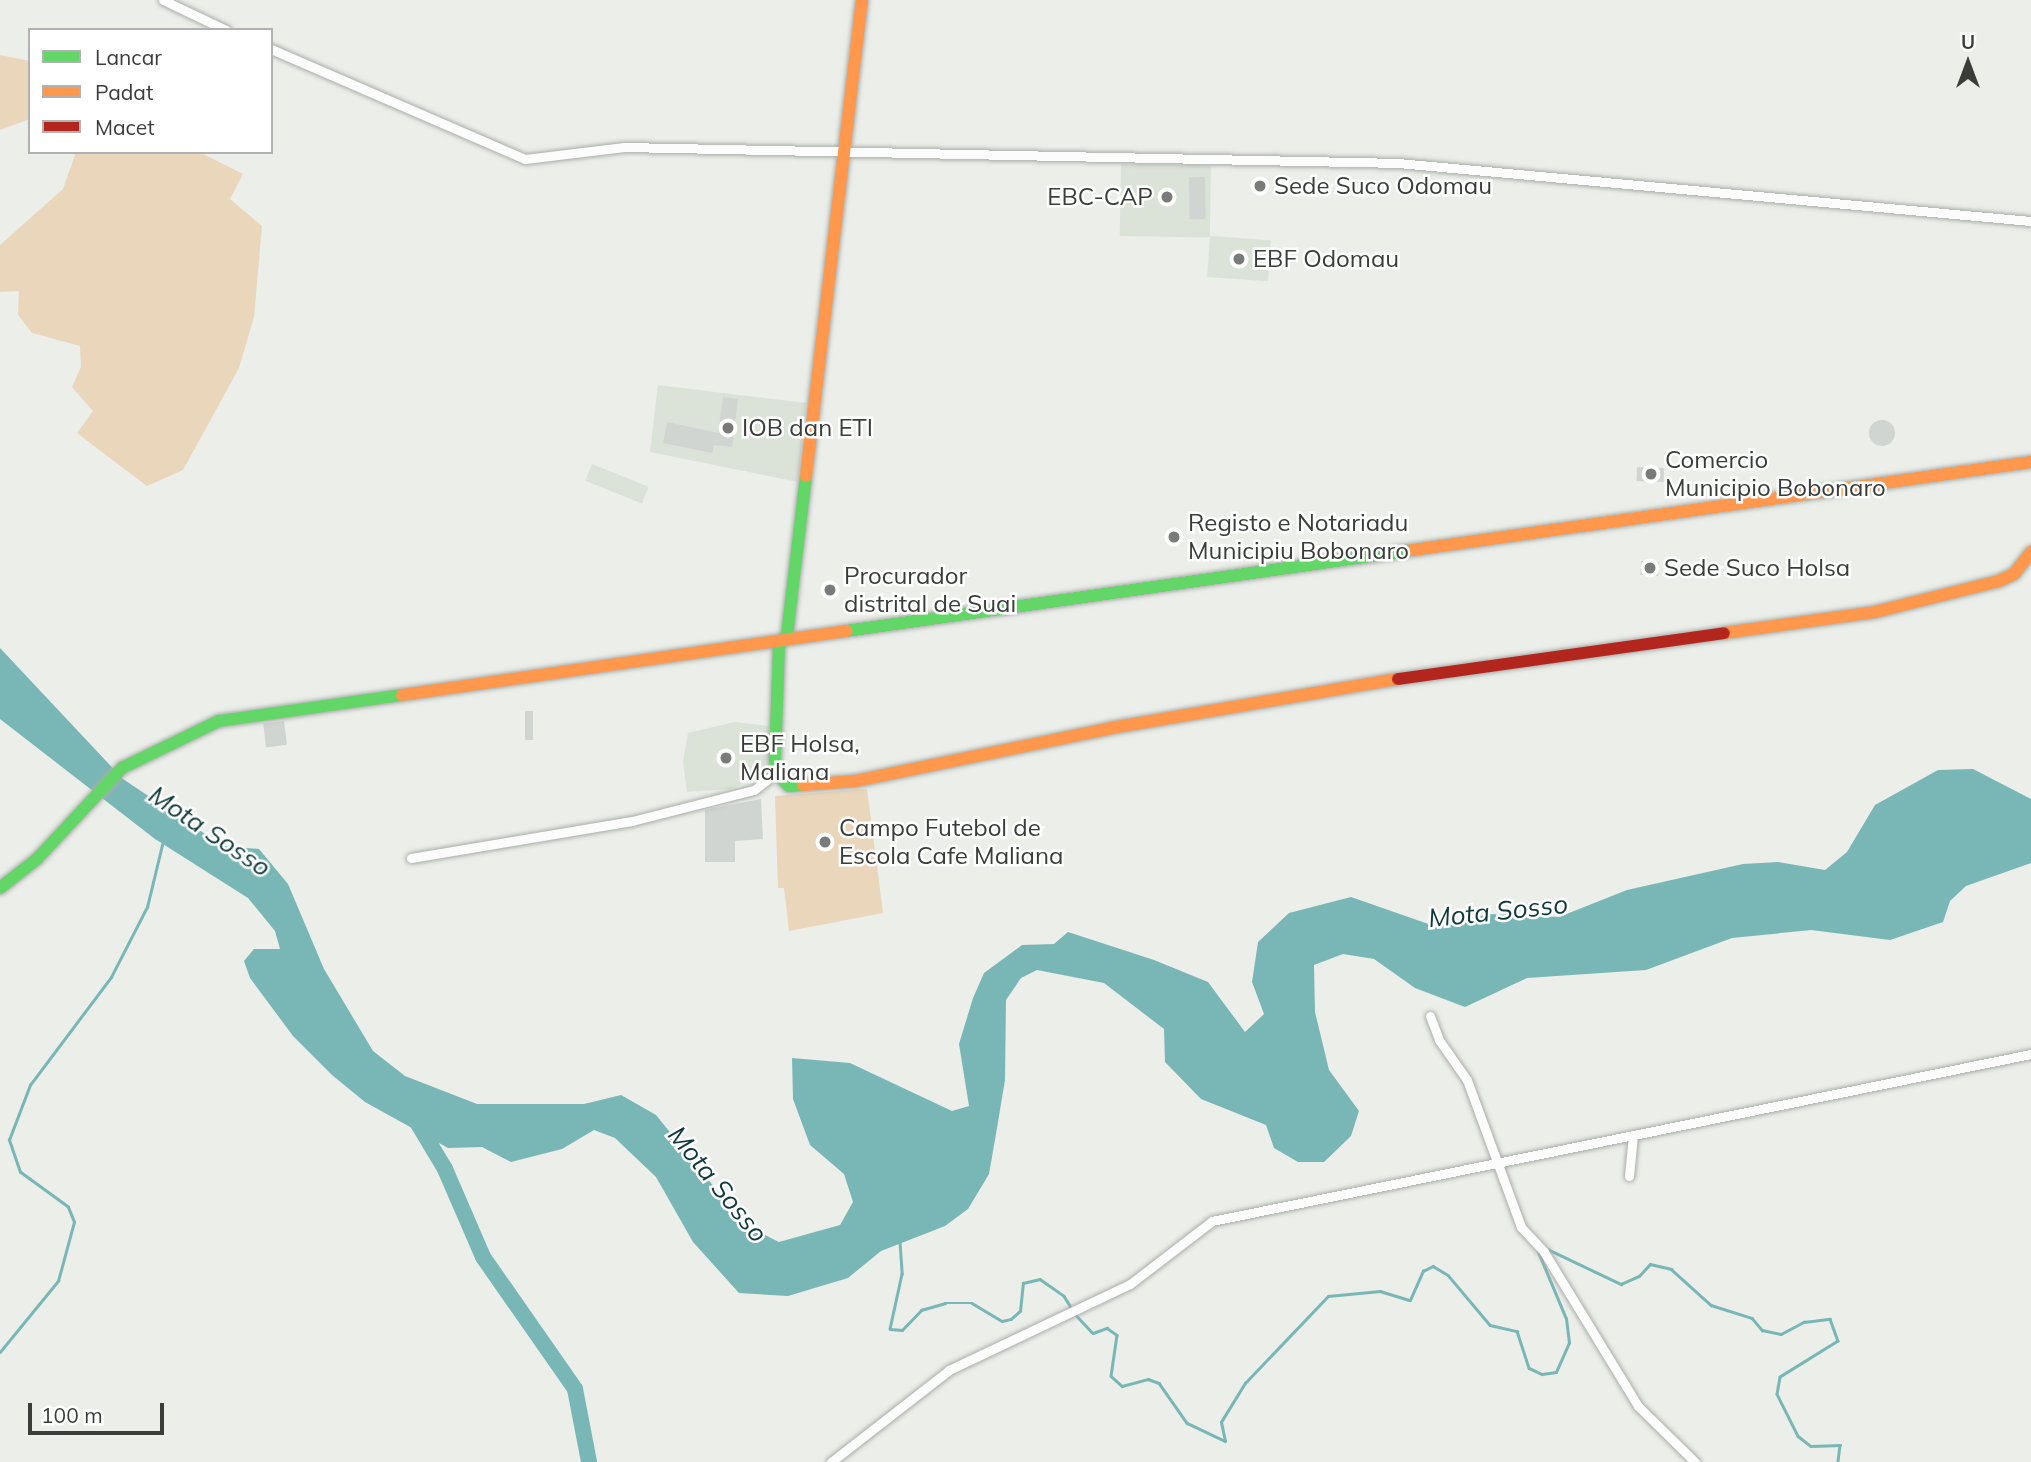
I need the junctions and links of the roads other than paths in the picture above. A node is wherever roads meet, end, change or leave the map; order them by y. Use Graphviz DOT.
graph roads {
  1 [pos="163,0"];
  2 [pos="862,0"];
  3 [pos="222,28"];
  4 [pos="273,50"];
  5 [pos="845,152"];
  6 [pos="2031,221"];
  7 [pos="2031,462"];
  8 [pos="2031,552"];
  9 [pos="779,645"];
  10 [pos="776,773"];
  11 [pos="411,858"];
  12 [pos="0,888"];
  13 [pos="1430,1016"];
  14 [pos="2031,1054"];
  15 [pos="1633,1135"];
  16 [pos="1495,1166"];
  17 [pos="1629,1176"];
  18 [pos="831,1462"];
  19 [pos="1695,1462"];
  1 -- 3 [label="street"];
  2 -- 5 [label="main road"];
  4 -- 5 [label="street"];
  5 -- 6 [label="street"];
  5 -- 9 [label="main road"];
  7 -- 9 [label="main road"];
  8 -- 10 [label="main road"];
  9 -- 10 [label="main road"];
  9 -- 12 [label="main road"];
  10 -- 11 [label="street"];
  13 -- 16 [label="street"];
  14 -- 15 [label="street"];
  15 -- 16 [label="street"];
  15 -- 17 [label="street"];
  16 -- 18 [label="street"];
  16 -- 19 [label="street"];
}
